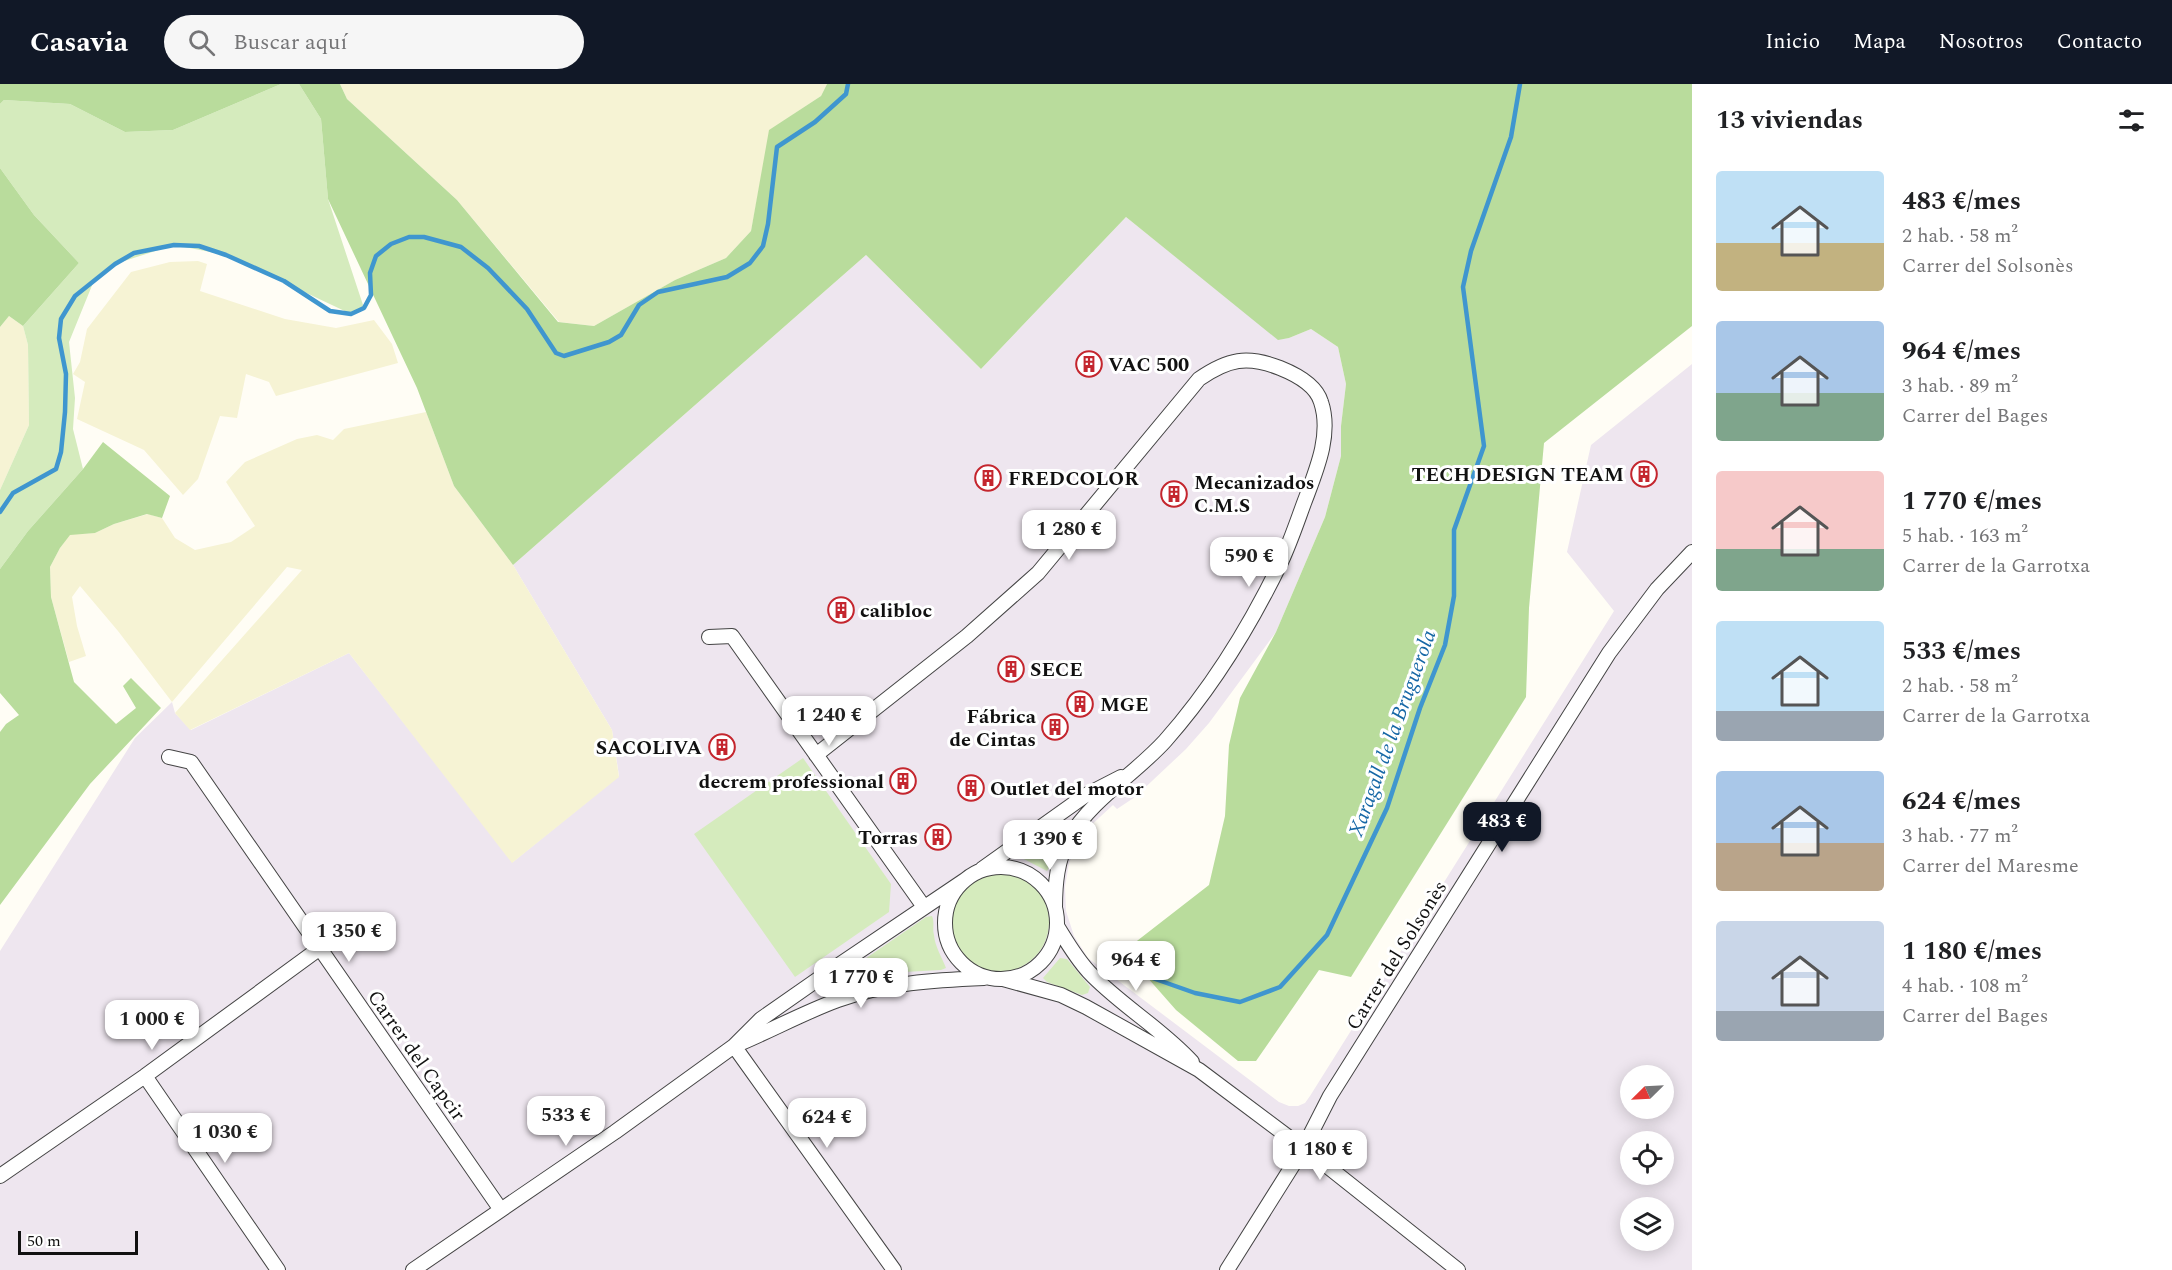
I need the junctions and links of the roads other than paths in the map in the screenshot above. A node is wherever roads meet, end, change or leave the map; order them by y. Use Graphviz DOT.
graph roads {
  1 [pos="1692,552"];
  2 [pos="708,637"];
  3 [pos="816,755"];
  4 [pos="169,757"];
  5 [pos="1138,767"];
  6 [pos="979,872"];
  7 [pos="965,880"];
  8 [pos="924,907"];
  9 [pos="1054,908"];
  10 [pos="1057,926"];
  11 [pos="320,948"];
  12 [pos="996,979"];
  13 [pos="734,1046"];
  14 [pos="1199,1070"];
  15 [pos="146,1076"];
  16 [pos="1303,1149"];
  17 [pos="0,1176"];
  18 [pos="501,1210"];
  19 [pos="278,1270"];
  20 [pos="413,1270"];
  21 [pos="894,1270"];
  22 [pos="1227,1270"];
  23 [pos="1458,1270"];
  1 -- 16 [label="street, Carrer del Solsonès"];
  2 -- 3 [label="street"];
  3 -- 5 [label="street"];
  3 -- 8 [label="street"];
  4 -- 11 [label="street, Carrer del Capcir"];
  5 -- 6 [label="street"];
  5 -- 9 [label="street"];
  6 -- 7 [label="street"];
  6 -- 9 [label="street"];
  7 -- 8 [label="street"];
  7 -- 12 [label="street"];
  8 -- 13 [label="street"];
  9 -- 10 [label="street"];
  10 -- 12 [label="street"];
  10 -- 14 [label="street"];
  11 -- 15 [label="street"];
  11 -- 18 [label="street, Carrer del Capcir"];
  12 -- 13 [label="street"];
  12 -- 14 [label="street"];
  13 -- 18 [label="street"];
  13 -- 21 [label="street"];
  14 -- 16 [label="street"];
  15 -- 17 [label="street"];
  15 -- 19 [label="street"];
  16 -- 22 [label="street, Carrer del Solsonès"];
  16 -- 23 [label="street"];
  18 -- 20 [label="street"];
}
